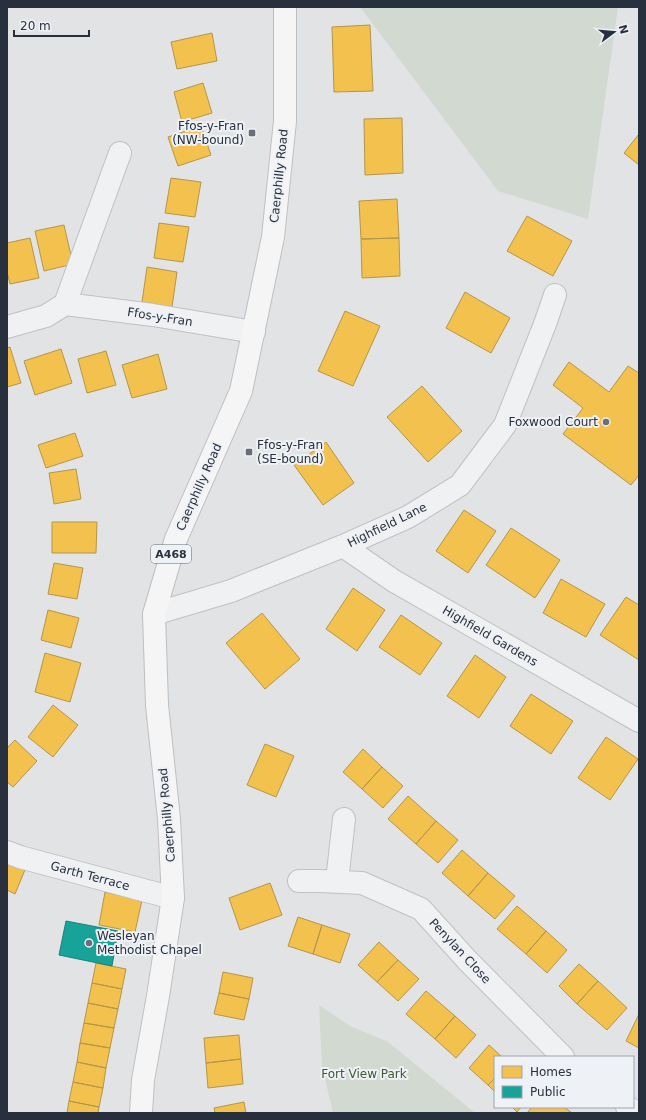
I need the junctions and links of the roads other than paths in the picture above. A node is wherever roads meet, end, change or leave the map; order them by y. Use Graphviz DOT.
graph roads {
  1 [pos="285,7"];
  2 [pos="120,153"];
  3 [pos="554,295"];
  4 [pos="65,304"];
  5 [pos="7,327"];
  6 [pos="254,332"];
  7 [pos="343,546"];
  8 [pos="154,614"];
  9 [pos="639,721"];
  10 [pos="344,819"];
  11 [pos="7,852"];
  12 [pos="300,881"];
  13 [pos="337,881"];
  14 [pos="173,898"];
  15 [pos="562,1056"];
  16 [pos="629,1108"];
  17 [pos="141,1113"];
  18 [pos="638,1113"];
  1 -- 6 [label="main road, Caerphilly Road / A468"];
  2 -- 4 [label="street"];
  3 -- 7 [label="street, Highfield Lane"];
  4 -- 5 [label="street"];
  4 -- 6 [label="street, Ffos-y-Fran"];
  6 -- 8 [label="main road, Caerphilly Road / A468"];
  7 -- 8 [label="street, Highfield Lane"];
  7 -- 9 [label="street, Highfield Gardens"];
  8 -- 14 [label="main road, Caerphilly Road / A468"];
  10 -- 13 [label="street"];
  11 -- 14 [label="street, Garth Terrace"];
  12 -- 13 [label="street, Penylan Close"];
  13 -- 15 [label="street, Penylan Close"];
  14 -- 17 [label="main road, Caerphilly Road / A468"];
  16 -- 18 [label="street"];
}
